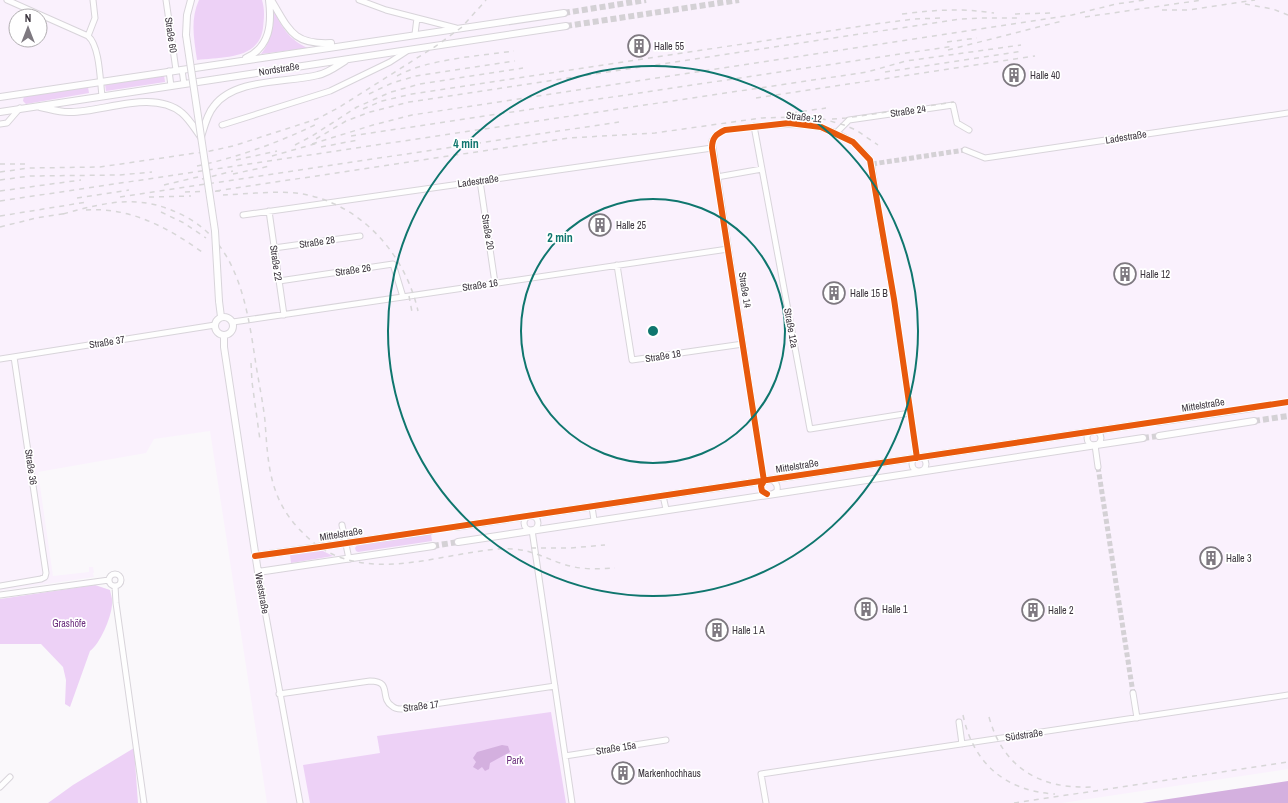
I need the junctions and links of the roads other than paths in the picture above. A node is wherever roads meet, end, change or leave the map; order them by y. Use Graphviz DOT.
graph roads {
  1 [pos="7,0"];
  2 [pos="93,0"];
  3 [pos="170,0"];
  4 [pos="191,0"];
  5 [pos="270,0"];
  6 [pos="359,0"];
  7 [pos="166,3"];
  8 [pos="564,13"];
  9 [pos="556,14"];
  10 [pos="417,18"];
  11 [pos="566,26"];
  12 [pos="558,27"];
  13 [pos="456,28"];
  14 [pos="415,34"];
  15 [pos="88,36"];
  16 [pos="358,42"];
  17 [pos="410,50"];
  18 [pos="348,59"];
  19 [pos="240,61"];
  20 [pos="179,70"];
  21 [pos="169,71"];
  22 [pos="100,82"];
  23 [pos="184,84"];
  24 [pos="171,86"];
  25 [pos="102,96"];
  26 [pos="0,97"];
  27 [pos="35,106"];
  28 [pos="20,108"];
  29 [pos="0,112"];
  30 [pos="1288,113"];
  31 [pos="0,124"];
  32 [pos="222,124"];
  33 [pos="754,126"];
  34 [pos="969,130"];
  35 [pos="836,133"];
  36 [pos="201,137"];
  37 [pos="712,148"];
  38 [pos="965,150"];
  39 [pos="870,160"];
  40 [pos="872,166"];
  41 [pos="762,169"];
  42 [pos="717,177"];
  43 [pos="480,181"];
  44 [pos="876,193"];
  45 [pos="878,206"];
  46 [pos="268,211"];
  47 [pos="243,215"];
  48 [pos="360,236"];
  49 [pos="274,248"];
  50 [pos="728,248"];
  51 [pos="885,251"];
  52 [pos="887,261"];
  53 [pos="617,265"];
  54 [pos="279,281"];
  55 [pos="495,283"];
  56 [pos="892,288"];
  57 [pos="403,297"];
  58 [pos="894,299"];
  59 [pos="284,315"];
  60 [pos="221,317"];
  61 [pos="233,322"];
  62 [pos="215,325"];
  63 [pos="224,335"];
  64 [pos="743,344"];
  65 [pos="14,356"];
  66 [pos="0,358"];
  67 [pos="1252,408"];
  68 [pos="1254,421"];
  69 [pos="1157,422"];
  70 [pos="1141,424"];
  71 [pos="1093,431"];
  72 [pos="757,435"];
  73 [pos="1159,436"];
  74 [pos="1143,438"];
  75 [pos="914,439"];
  76 [pos="1095,445"];
  77 [pos="917,458"];
  78 [pos="761,462"];
  79 [pos="1098,467"];
  80 [pos="919,472"];
  81 [pos="772,480"];
  82 [pos="764,481"];
  83 [pos="774,493"];
  84 [pos="766,494"];
  85 [pos="663,496"];
  86 [pos="592,506"];
  87 [pos="666,510"];
  88 [pos="529,516"];
  89 [pos="594,520"];
  90 [pos="342,525"];
  91 [pos="455,527"];
  92 [pos="430,530"];
  93 [pos="532,530"];
  94 [pos="458,542"];
  95 [pos="347,543"];
  96 [pos="433,546"];
  97 [pos="256,556"];
  98 [pos="349,558"];
  99 [pos="258,572"];
  100 [pos="109,580"];
  101 [pos="0,586"];
  102 [pos="115,586"];
  103 [pos="0,595"];
  104 [pos="555,686"];
  105 [pos="1133,693"];
  106 [pos="279,694"];
  107 [pos="1288,695"];
  108 [pos="1137,718"];
  109 [pos="959,722"];
  110 [pos="666,740"];
  111 [pos="962,744"];
  112 [pos="566,756"];
  113 [pos="10,777"];
  114 [pos="0,787"];
  115 [pos="144,803"];
  116 [pos="300,803"];
  117 [pos="572,803"];
  118 [pos="766,803"];
  1 -- 15 [label="street"];
  2 -- 15 [label="street"];
  3 -- 7 [label="street"];
  4 -- 36 [label="street, bridge"];
  5 -- 16 [label="street"];
  5 -- 19 [label="street"];
  6 -- 10 [label="street"];
  7 -- 20 [label="street, Straße 60"];
  8 -- 9 [label="street, Nordstraße"];
  9 -- 12 [label="street"];
  9 -- 13 [label="street, Nordstraße"];
  10 -- 13 [label="street"];
  10 -- 14 [label="street"];
  11 -- 12 [label="street, Nordstraße"];
  12 -- 17 [label="street, Nordstraße"];
  13 -- 14 [label="street, Nordstraße"];
  14 -- 16 [label="street, Nordstraße"];
  15 -- 22 [label="street"];
  16 -- 19 [label="street, Nordstraße"];
  17 -- 18 [label="street, Nordstraße"];
  17 -- 32 [label="street"];
  18 -- 23 [label="street, Nordstraße"];
  18 -- 36 [label="street"];
  19 -- 20 [label="street, Nordstraße"];
  20 -- 21 [label="street, Nordstraße"];
  20 -- 23 [label="street, Straße 60"];
  21 -- 22 [label="street, Nordstraße"];
  21 -- 24 [label="street"];
  22 -- 25 [label="street"];
  22 -- 26 [label="street, Nordstraße"];
  23 -- 24 [label="street, Nordstraße"];
  24 -- 25 [label="street, Nordstraße"];
  25 -- 27 [label="street, Nordstraße"];
  27 -- 28 [label="street, Nordstraße"];
  27 -- 36 [label="street"];
  28 -- 29 [label="street, Nordstraße"];
  28 -- 31 [label="street"];
  30 -- 38 [label="street, Ladestraße"];
  33 -- 35 [label="street, Straße 12"];
  33 -- 37 [label="street, Straße 12"];
  33 -- 41 [label="street, Straße 12a"];
  34 -- 35 [label="street, Straße 24"];
  35 -- 39 [label="street, Straße 12"];
  36 -- 60 [label="street, bridge"];
  37 -- 42 [label="street, Straße 14"];
  37 -- 43 [label="street, Ladestraße"];
  40 -- 44 [label="street"];
  41 -- 42 [label="street"];
  41 -- 58 [label="street, Straße 12a"];
  42 -- 50 [label="street, Straße 14"];
  43 -- 46 [label="street, Ladestraße"];
  43 -- 55 [label="street, Straße 20"];
  45 -- 51 [label="street"];
  46 -- 47 [label="street, Ladestraße"];
  46 -- 49 [label="street, Straße 22"];
  48 -- 49 [label="street, Straße 28"];
  49 -- 54 [label="street, Straße 22"];
  50 -- 53 [label="street, Straße 16"];
  50 -- 64 [label="street, Straße 14"];
  52 -- 56 [label="street"];
  53 -- 55 [label="street, Straße 16"];
  53 -- 64 [label="street, Straße 18"];
  54 -- 57 [label="street, Straße 26"];
  54 -- 59 [label="street, Straße 22"];
  55 -- 57 [label="street, Straße 16"];
  57 -- 59 [label="street, Straße 16"];
  59 -- 61 [label="street, Straße 16"];
  60 -- 61 [label="street"];
  60 -- 62 [label="street"];
  61 -- 63 [label="street"];
  62 -- 63 [label="street"];
  62 -- 65 [label="street, Straße 37"];
  63 -- 97 [label="street, Weststraße"];
  64 -- 72 [label="street, Straße 14"];
  65 -- 66 [label="street, Straße 37"];
  65 -- 101 [label="street, Straße 36"];
  67 -- 69 [label="street, Mittelstraße"];
  68 -- 73 [label="street"];
  70 -- 71 [label="street, Mittelstraße"];
  71 -- 76 [label="street"];
  71 -- 76 [label="street"];
  71 -- 77 [label="street, Mittelstraße"];
  74 -- 76 [label="street"];
  75 -- 77 [label="street"];
  76 -- 79 [label="street"];
  76 -- 80 [label="street"];
  77 -- 80 [label="street"];
  77 -- 80 [label="street"];
  77 -- 81 [label="street, Mittelstraße"];
  78 -- 82 [label="street"];
  80 -- 83 [label="street"];
  81 -- 82 [label="street, Mittelstraße"];
  81 -- 83 [label="street"];
  82 -- 84 [label="street"];
  82 -- 85 [label="street, Mittelstraße"];
  83 -- 84 [label="street"];
  84 -- 87 [label="street"];
  85 -- 86 [label="street, Mittelstraße"];
  85 -- 87 [label="street"];
  86 -- 88 [label="street, Mittelstraße"];
  86 -- 89 [label="street"];
  87 -- 89 [label="street"];
  88 -- 91 [label="street, Mittelstraße"];
  88 -- 93 [label="street"];
  88 -- 93 [label="street"];
  89 -- 93 [label="street"];
  90 -- 95 [label="street"];
  92 -- 95 [label="street, Mittelstraße"];
  93 -- 94 [label="street"];
  93 -- 104 [label="street"];
  95 -- 97 [label="street, Mittelstraße"];
  95 -- 98 [label="street"];
  96 -- 98 [label="street"];
  97 -- 99 [label="street, Weststraße"];
  98 -- 99 [label="street"];
  99 -- 106 [label="street, Weststraße"];
  100 -- 102 [label="street"];
  100 -- 102 [label="street"];
  100 -- 103 [label="street"];
  102 -- 115 [label="street"];
  104 -- 106 [label="street, Straße 17"];
  104 -- 112 [label="street"];
  105 -- 108 [label="street"];
  106 -- 116 [label="street, Weststraße"];
  107 -- 108 [label="street, Südstraße"];
  108 -- 111 [label="street, Südstraße"];
  109 -- 111 [label="street"];
  110 -- 112 [label="street, Straße 15a"];
  111 -- 118 [label="street, Südstraße"];
  112 -- 117 [label="street"];
  113 -- 114 [label="street"];
}
